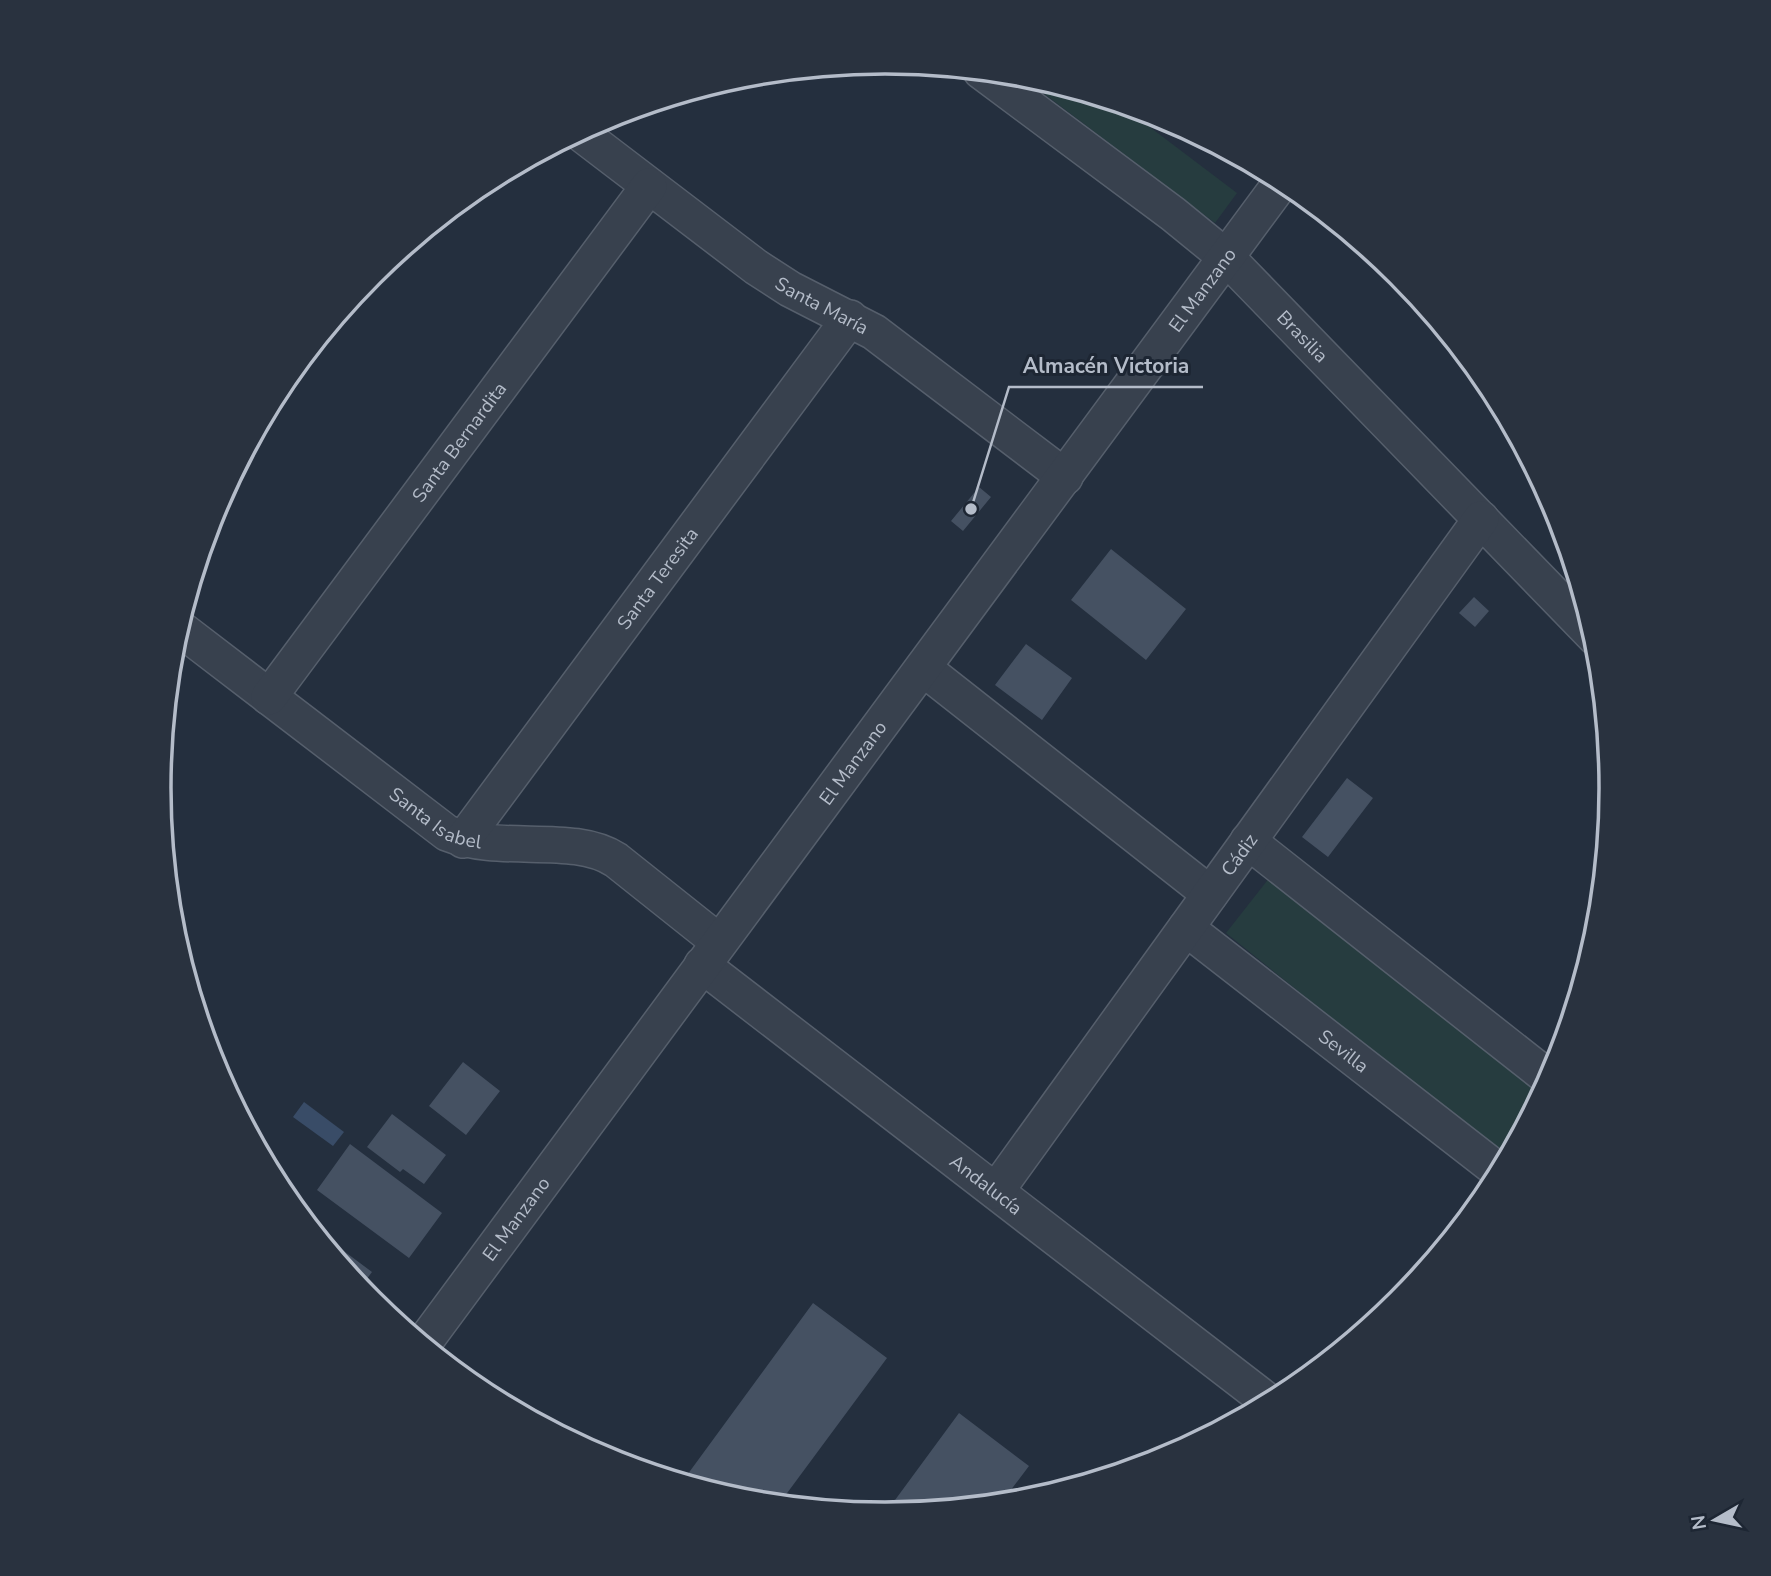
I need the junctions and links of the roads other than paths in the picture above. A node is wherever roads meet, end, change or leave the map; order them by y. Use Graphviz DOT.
graph roads {
  1 [pos="997,83"];
  2 [pos="588,139"];
  3 [pos="649,186"];
  4 [pos="1276,190"];
  5 [pos="1227,258"];
  6 [pos="850,318"];
  7 [pos="1065,477"];
  8 [pos="1481,519"];
  9 [pos="1580,621"];
  10 [pos="188,635"];
  11 [pos="923,668"];
  12 [pos="269,697"];
  13 [pos="463,840"];
  14 [pos="1248,841"];
  15 [pos="1210,894"];
  16 [pos="1186,928"];
  17 [pos="711,954"];
  18 [pos="1541,1072"];
  19 [pos="1492,1166"];
  20 [pos="996,1191"];
  21 [pos="428,1337"];
  22 [pos="1261,1396"];
  1 -- 5 [label="street, Brasilia"];
  2 -- 3 [label="street, Santa María"];
  3 -- 6 [label="street, Santa María"];
  3 -- 12 [label="street, Santa Bernardita"];
  4 -- 5 [label="street, El Manzano"];
  5 -- 7 [label="street, El Manzano"];
  5 -- 8 [label="street, Brasilia"];
  6 -- 7 [label="street, Santa María"];
  6 -- 13 [label="street, Santa Teresita"];
  7 -- 11 [label="street, El Manzano"];
  8 -- 9 [label="street, Brasilia"];
  8 -- 14 [label="street, Cádiz"];
  10 -- 12 [label="street, Santa Isabel"];
  11 -- 15 [label="street"];
  11 -- 17 [label="street, El Manzano"];
  12 -- 13 [label="street, Santa Isabel"];
  13 -- 17 [label="street, Santa Isabel"];
  14 -- 15 [label="street, Cádiz"];
  14 -- 18 [label="street"];
  15 -- 16 [label="street, Cádiz"];
  16 -- 19 [label="street, Sevilla"];
  16 -- 20 [label="street, Cádiz"];
  17 -- 20 [label="street, Andalucía"];
  17 -- 21 [label="street, El Manzano"];
  20 -- 22 [label="street, Andalucía"];
}
